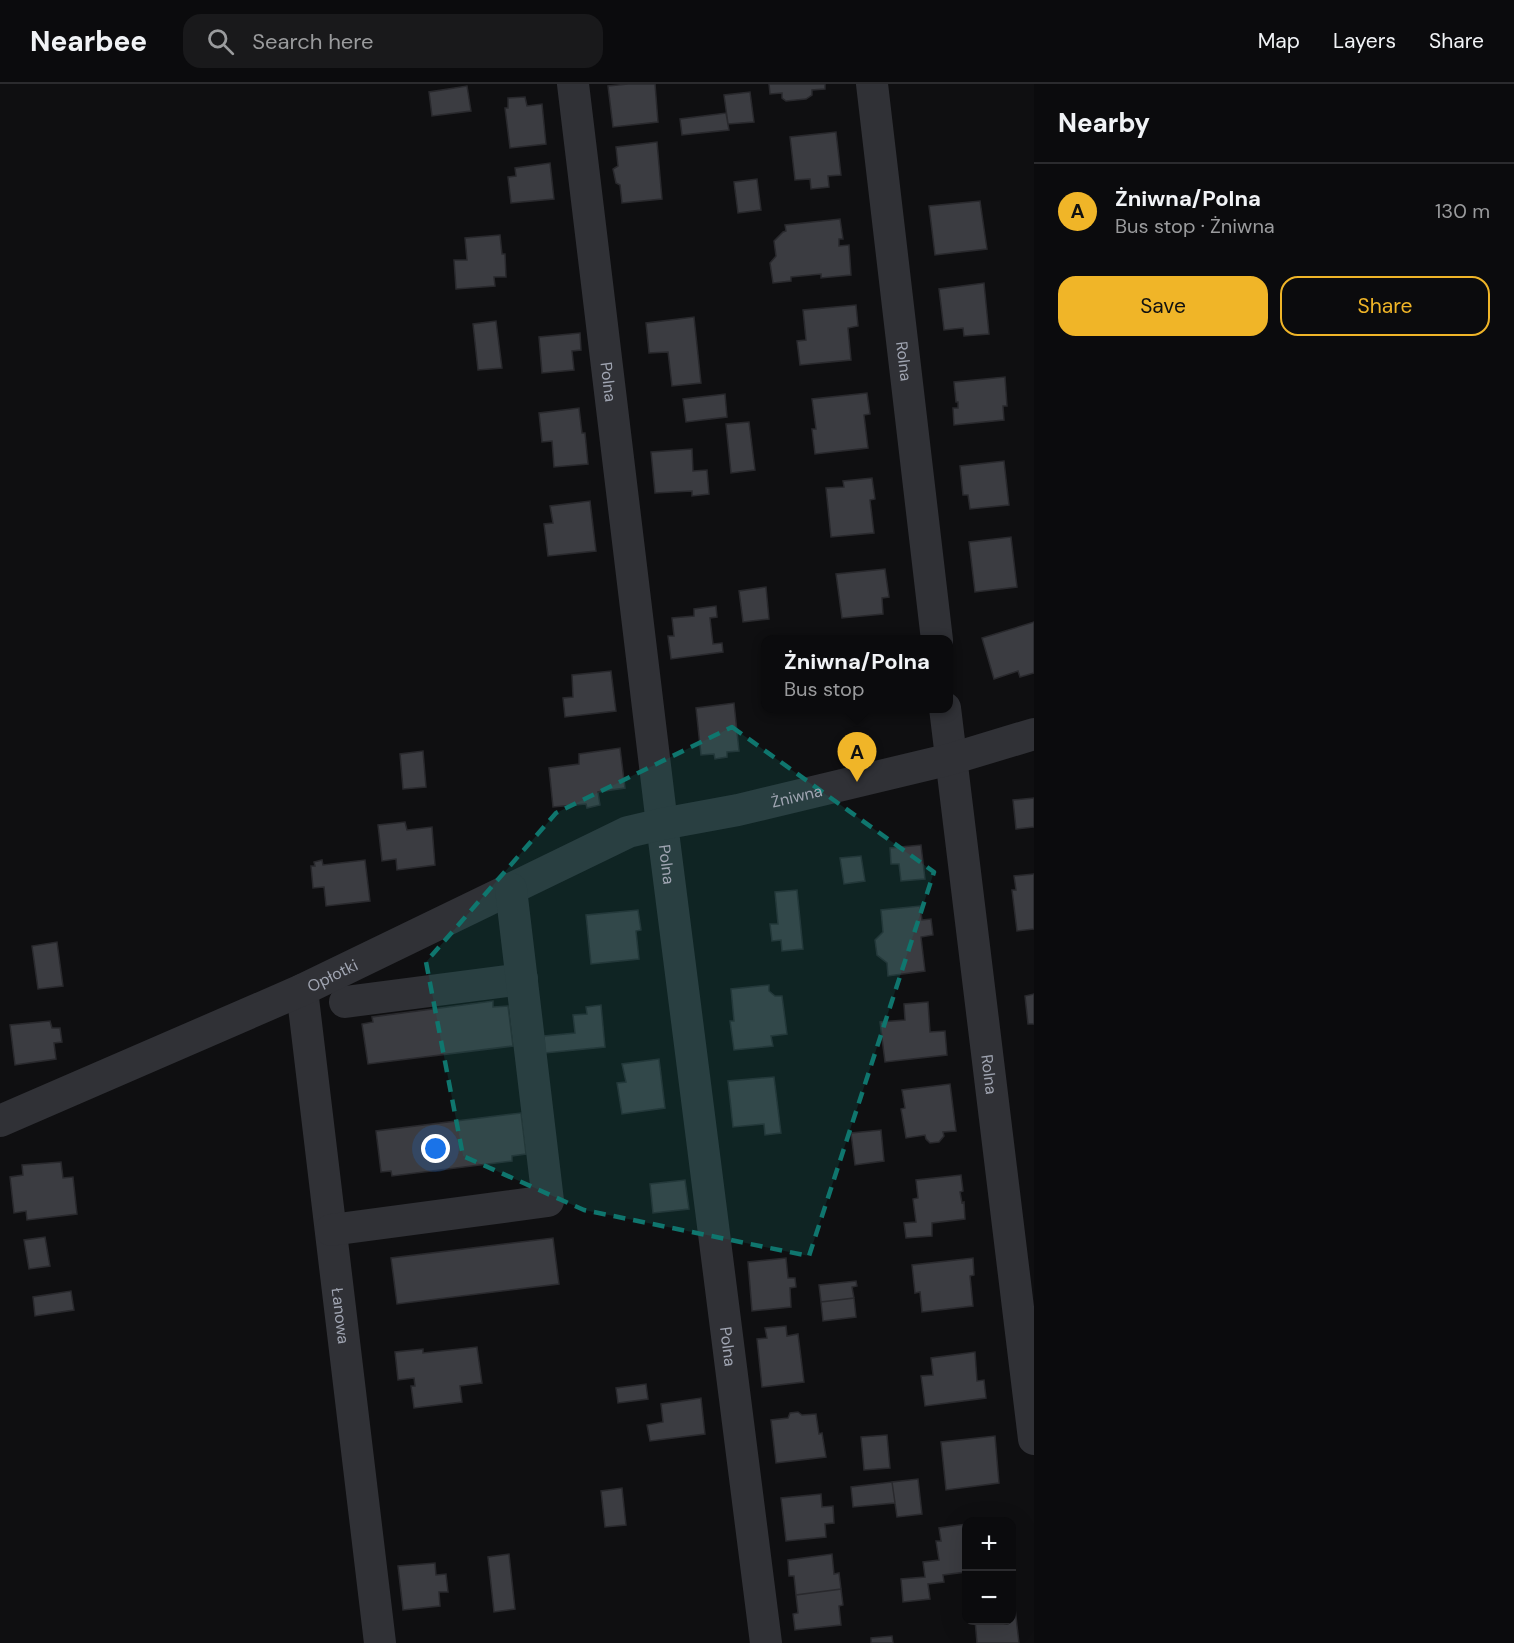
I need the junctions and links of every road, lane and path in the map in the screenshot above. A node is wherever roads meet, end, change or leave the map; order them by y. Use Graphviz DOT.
graph roads {
  1 [pos="573,84"];
  2 [pos="872,84"];
  3 [pos="937,635"];
  4 [pos="946,713"];
  5 [pos="1034,734"];
  6 [pos="951,759"];
  7 [pos="662,824"];
  8 [pos="511,889"];
  9 [pos="522,979"];
  10 [pos="302,990"];
  11 [pos="345,1002"];
  12 [pos="0,1120"];
  13 [pos="331,1230"];
  14 [pos="1034,1439"];
  15 [pos="380,1643"];
  16 [pos="766,1643"];
  1 -- 7 [label="street, Polna"];
  2 -- 3 [label="street, Rolna"];
  4 -- 6 [label="street, Rolna"];
  5 -- 6 [label="street, Żniwna"];
  6 -- 7 [label="street, Żniwna"];
  6 -- 14 [label="street, Rolna"];
  7 -- 8 [label="street, Opłotki"];
  7 -- 16 [label="street, Polna"];
  8 -- 9 [label="street"];
  8 -- 10 [label="street, Opłotki"];
  9 -- 11 [label="street"];
  9 -- 13 [label="street"];
  10 -- 12 [label="street, Opłotki"];
  10 -- 13 [label="street, Łanowa"];
  13 -- 15 [label="street, Łanowa"];
}
